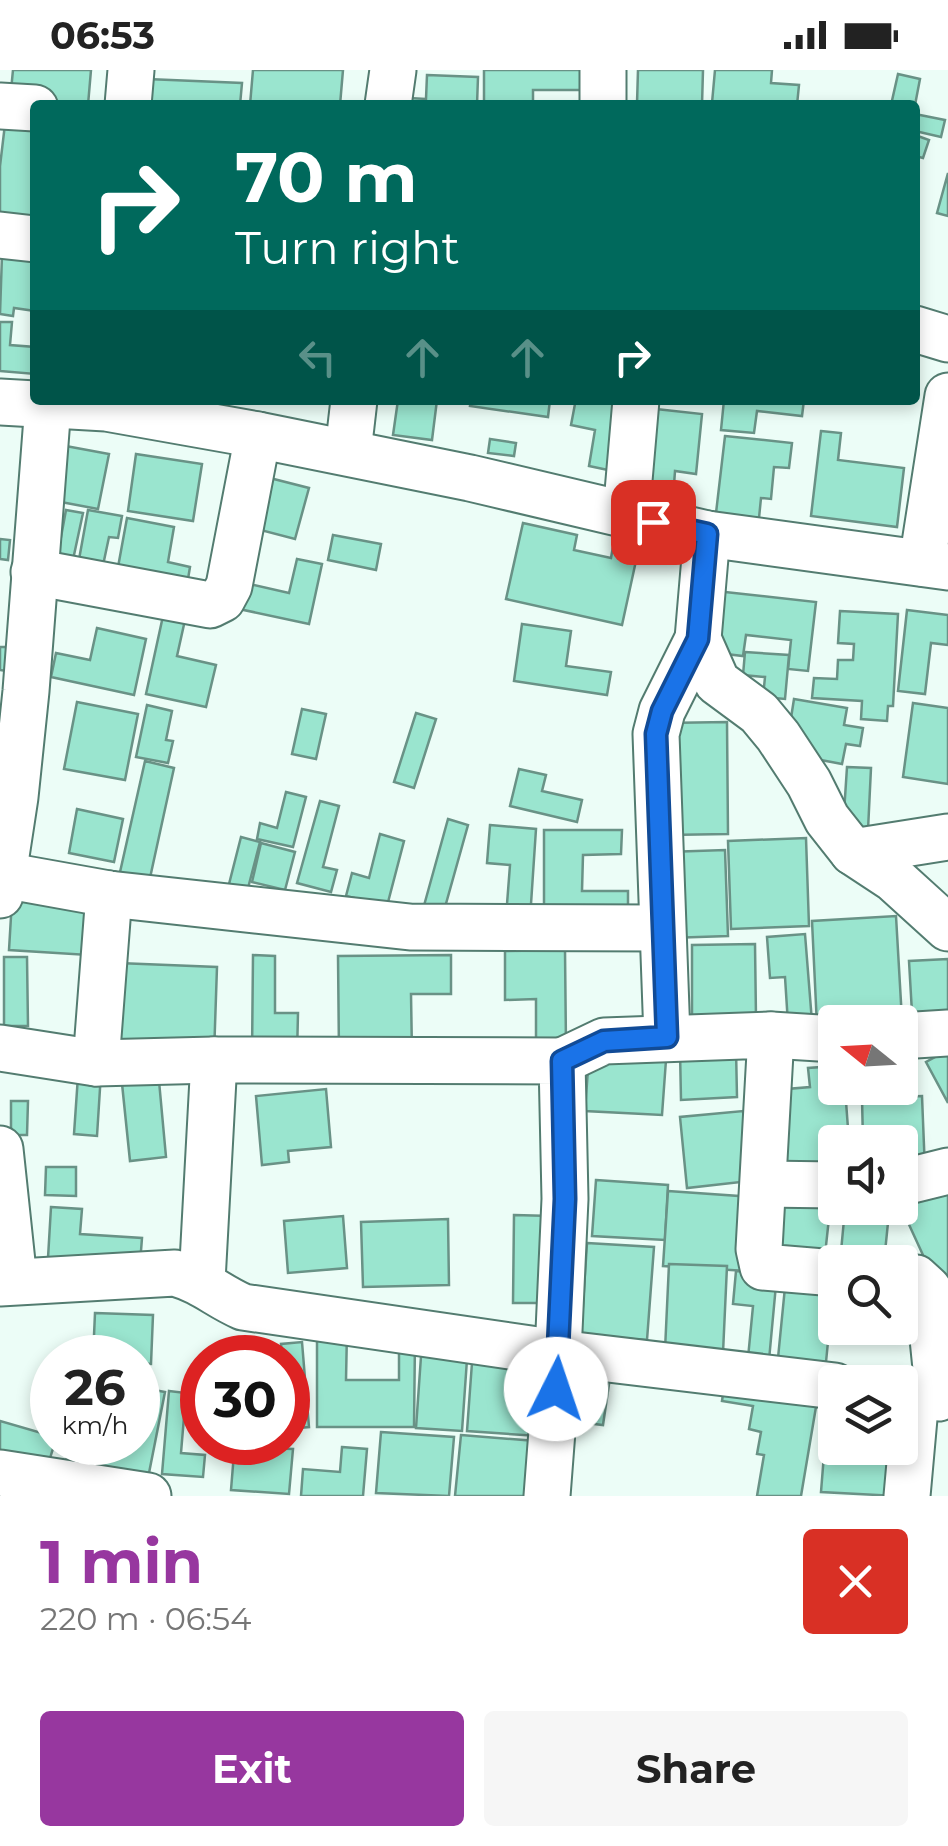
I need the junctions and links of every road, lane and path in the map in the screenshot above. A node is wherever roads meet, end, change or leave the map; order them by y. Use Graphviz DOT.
graph roads {
  1 [pos="131,70"];
  2 [pos="393,70"];
  3 [pos="603,70"];
  4 [pos="128,100"];
  5 [pos="389,100"];
  6 [pos="604,100"];
  7 [pos="0,106"];
  8 [pos="30,108"];
  9 [pos="0,235"];
  10 [pos="30,238"];
  11 [pos="920,331"];
  12 [pos="948,340"];
  13 [pos="948,396"];
  14 [pos="0,402"];
  15 [pos="30,404"];
  16 [pos="48,405"];
  17 [pos="111,405"];
  18 [pos="353,405"];
  19 [pos="636,405"];
  20 [pos="258,434"];
  21 [pos="348,452"];
  22 [pos="626,515"];
  23 [pos="707,534"];
  24 [pos="935,565"];
  25 [pos="34,572"];
  26 [pos="698,639"];
  27 [pos="948,837"];
  28 [pos="852,852"];
  29 [pos="1,885"];
  30 [pos="110,894"];
  31 [pos="661,928"];
  32 [pos="948,928"];
  33 [pos="948,1033"];
  34 [pos="918,1035"];
  35 [pos="771,1036"];
  36 [pos="667,1037"];
  37 [pos="818,1037"];
  38 [pos="0,1048"];
  39 [pos="214,1060"];
  40 [pos="562,1061"];
  41 [pos="96,1063"];
  42 [pos="0,1149"];
  43 [pos="948,1171"];
  44 [pos="918,1178"];
  45 [pos="764,1184"];
  46 [pos="818,1185"];
  47 [pos="818,1272"];
  48 [pos="918,1280"];
  49 [pos="202,1281"];
  50 [pos="7,1282"];
  51 [pos="940,1310"];
  52 [pos="558,1353"];
  53 [pos="818,1384"];
  54 [pos="926,1396"];
  55 [pos="0,1472"];
  56 [pos="148,1496"];
  57 [pos="547,1496"];
  58 [pos="907,1496"];
  1 -- 4 [label="street"];
  2 -- 5 [label="street"];
  3 -- 6 [label="street"];
  7 -- 8 [label="street"];
  9 -- 10 [label="street"];
  11 -- 12 [label="street"];
  13 -- 24 [label="street"];
  14 -- 15 [label="street"];
  16 -- 25 [label="street"];
  17 -- 20 [label="street"];
  18 -- 21 [label="street"];
  19 -- 22 [label="street"];
  20 -- 21 [label="street"];
  20 -- 25 [label="street"];
  21 -- 22 [label="street"];
  22 -- 23 [label="street"];
  23 -- 24 [label="street"];
  23 -- 26 [label="street"];
  25 -- 29 [label="street"];
  26 -- 28 [label="street"];
  26 -- 31 [label="street"];
  27 -- 28 [label="street"];
  28 -- 32 [label="street"];
  29 -- 30 [label="street"];
  30 -- 31 [label="street"];
  30 -- 41 [label="street"];
  31 -- 36 [label="street"];
  33 -- 34 [label="street"];
  35 -- 36 [label="street"];
  35 -- 37 [label="street"];
  35 -- 45 [label="street"];
  36 -- 40 [label="street"];
  38 -- 41 [label="street"];
  39 -- 40 [label="street"];
  39 -- 41 [label="street"];
  39 -- 49 [label="street"];
  40 -- 52 [label="street"];
  42 -- 50 [label="street"];
  43 -- 44 [label="street"];
  45 -- 46 [label="street"];
  45 -- 47 [label="street"];
  48 -- 51 [label="street"];
  49 -- 50 [label="street"];
  49 -- 52 [label="street"];
  51 -- 54 [label="street"];
  52 -- 53 [label="street"];
  52 -- 57 [label="street"];
  54 -- 58 [label="street"];
  55 -- 56 [label="street"];
}
